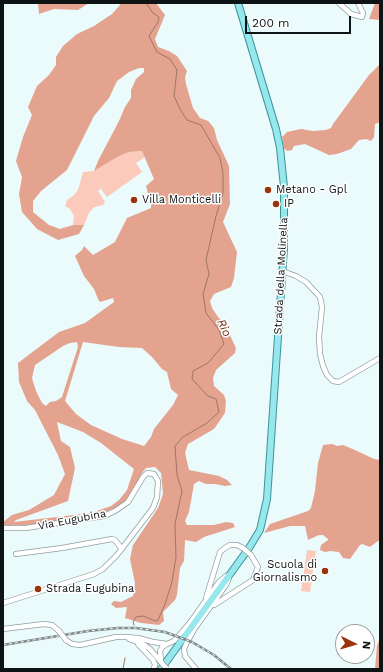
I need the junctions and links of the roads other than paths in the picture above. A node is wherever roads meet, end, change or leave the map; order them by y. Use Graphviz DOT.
graph roads {
  1 [pos="238,3"];
  2 [pos="339,3"];
  3 [pos="358,3"];
  4 [pos="282,271"];
  5 [pos="380,358"];
  6 [pos="3,528"];
  7 [pos="122,549"];
  8 [pos="16,554"];
  9 [pos="232,571"];
  10 [pos="3,603"];
  11 [pos="204,603"];
  12 [pos="211,606"];
  13 [pos="189,624"];
  14 [pos="195,628"];
  15 [pos="3,629"];
  16 [pos="126,637"];
  17 [pos="135,641"];
  18 [pos="167,644"];
  19 [pos="170,658"];
  20 [pos="161,662"];
  21 [pos="154,669"];
  22 [pos="161,669"];
  23 [pos="167,669"];
  24 [pos="196,669"];
  1 -- 4 [label="main road, Strada della Molinella"];
  2 -- 3 [label="street"];
  4 -- 5 [label="street"];
  4 -- 9 [label="main road, Strada della Molinella"];
  6 -- 7 [label="street, Via Eugubina"];
  7 -- 8 [label="street"];
  7 -- 10 [label="street, Via Eugubina"];
  9 -- 11 [label="street, Strada della Molinella"];
  9 -- 12 [label="street, Strada della Molinella"];
  9 -- 19 [label="main road, Strada della Molinella"];
  11 -- 12 [label="street, bridge"];
  11 -- 13 [label="street"];
  12 -- 14 [label="street, Strada della Molinella"];
  13 -- 18 [label="street"];
  13 -- 19 [label="street, Strada della Molinella"];
  14 -- 19 [label="street, Strada della Molinella"];
  14 -- 24 [label="street"];
  15 -- 16 [label="street, bridge"];
  16 -- 17 [label="street"];
  16 -- 18 [label="street"];
  17 -- 20 [label="street"];
  17 -- 21 [label="street"];
  18 -- 20 [label="street"];
  19 -- 22 [label="main road, Strada della Molinella"];
  20 -- 23 [label="street, bridge"];
}
